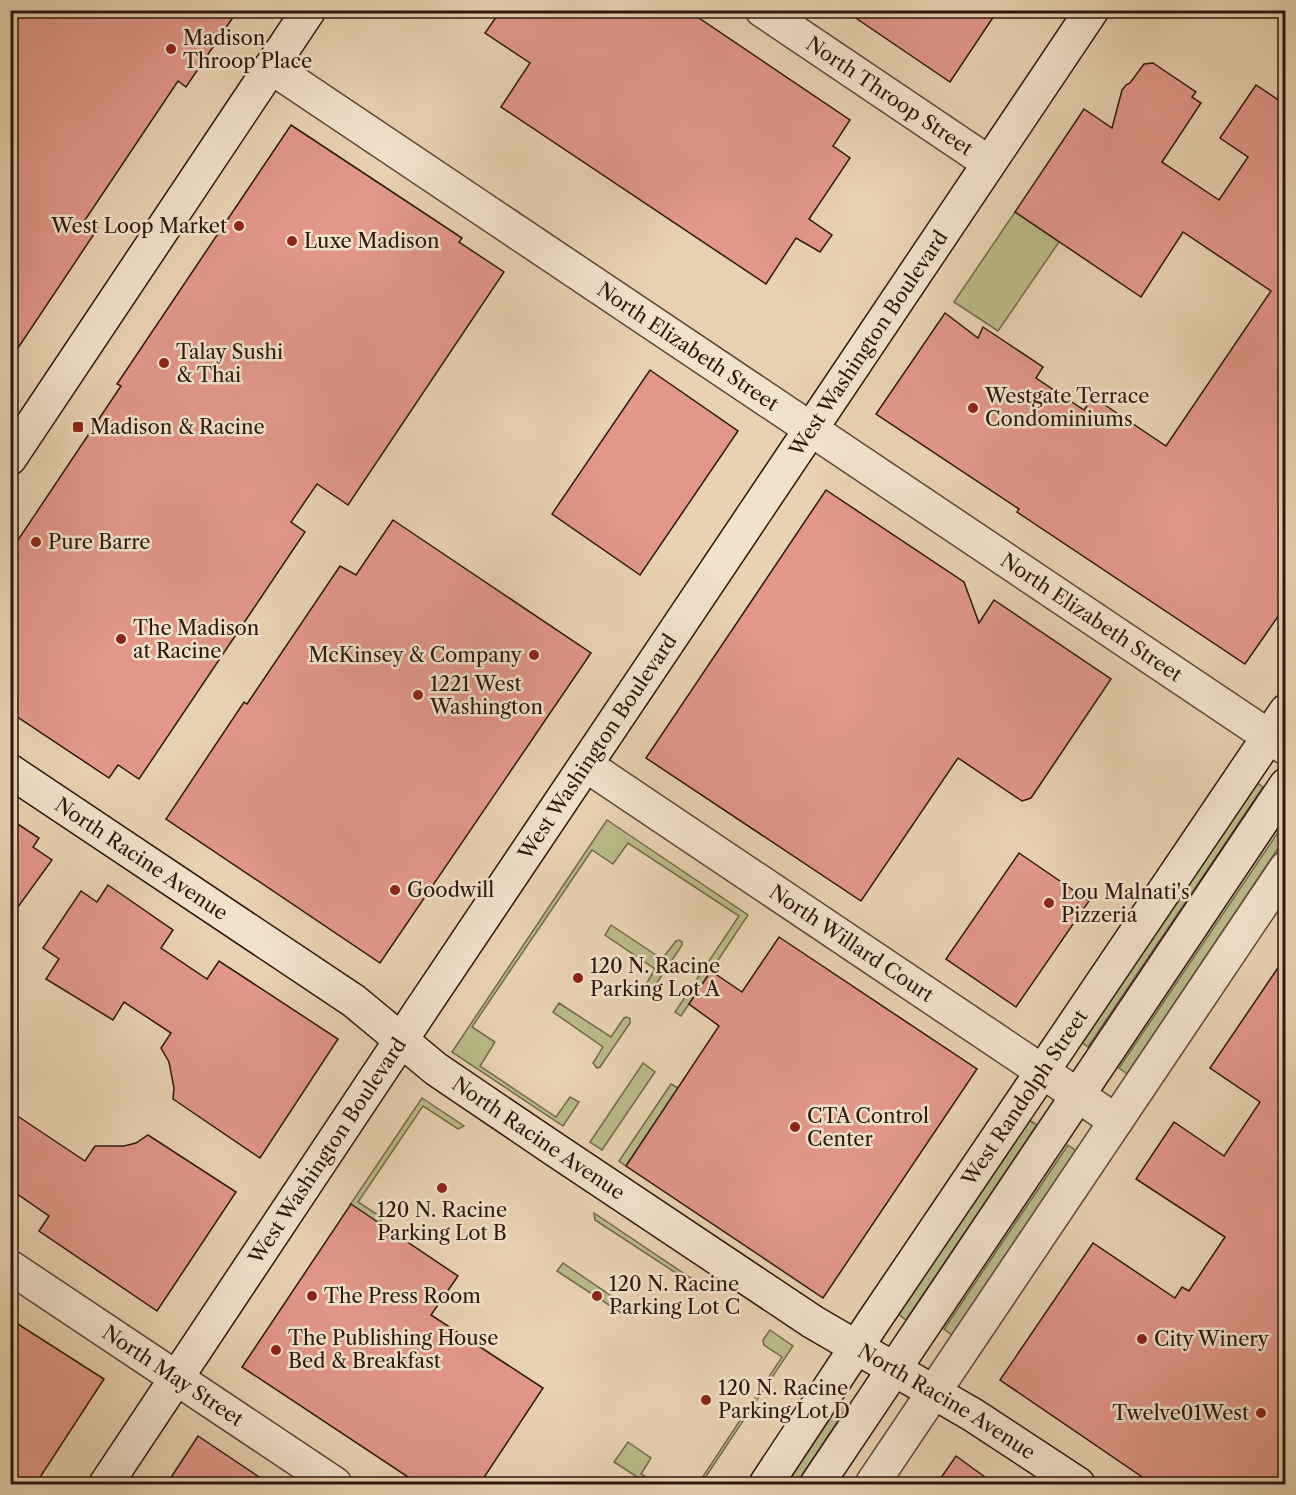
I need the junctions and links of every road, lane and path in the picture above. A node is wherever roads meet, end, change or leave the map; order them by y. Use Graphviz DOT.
graph roads {
  1 [pos="309,10"];
  2 [pos="762,10"];
  3 [pos="1092,10"];
  4 [pos="272,67"];
  5 [pos="989,163"];
  6 [pos="811,429"];
  7 [pos="10,458"];
  8 [pos="1280,732"];
  9 [pos="586,765"];
  10 [pos="10,771"];
  11 [pos="1286,784"];
  12 [pos="1286,868"];
  13 [pos="401,1040"];
  14 [pos="1042,1071"];
  15 [pos="1077,1095"];
  16 [pos="1116,1121"];
  17 [pos="10,1268"];
  18 [pos="856,1348"];
  19 [pos="893,1370"];
  20 [pos="176,1378"];
  21 [pos="934,1393"];
  22 [pos="106,1485"];
  23 [pos="335,1485"];
  24 [pos="766,1485"];
  25 [pos="817,1485"];
  26 [pos="872,1485"];
  27 [pos="1078,1485"];
  1 -- 4 [label="street"];
  2 -- 5 [label="street, North Throop Street"];
  3 -- 5 [label="street, West Washington Boulevard"];
  4 -- 6 [label="street, North Elizabeth Street"];
  4 -- 7 [label="street"];
  5 -- 6 [label="street, West Washington Boulevard"];
  6 -- 8 [label="street, North Elizabeth Street"];
  6 -- 9 [label="street, West Washington Boulevard"];
  8 -- 14 [label="street, West Randolph Street"];
  9 -- 13 [label="street, West Washington Boulevard"];
  9 -- 14 [label="street, North Willard Court"];
  10 -- 13 [label="street, North Racine Avenue"];
  11 -- 15 [label="street"];
  12 -- 16 [label="street"];
  13 -- 18 [label="street, North Racine Avenue"];
  13 -- 20 [label="street, West Washington Boulevard"];
  14 -- 15 [label="street, North Willard Court"];
  14 -- 18 [label="street, West Randolph Street"];
  15 -- 16 [label="street, North Willard Court"];
  15 -- 19 [label="street"];
  16 -- 21 [label="street"];
  17 -- 20 [label="street, North May Street"];
  18 -- 19 [label="street, North Racine Avenue"];
  18 -- 24 [label="street, West Randolph Street"];
  19 -- 21 [label="street, North Racine Avenue"];
  19 -- 25 [label="street"];
  20 -- 22 [label="street, West Washington Boulevard"];
  20 -- 23 [label="street, North May Street"];
  21 -- 26 [label="street"];
  21 -- 27 [label="street, North Racine Avenue"];
}
